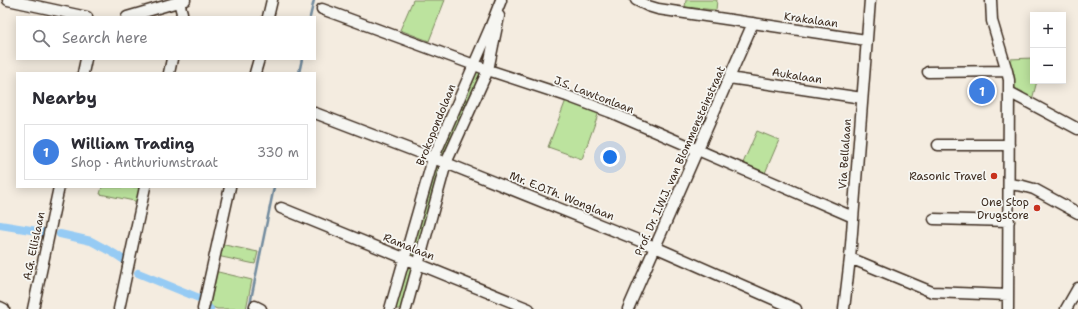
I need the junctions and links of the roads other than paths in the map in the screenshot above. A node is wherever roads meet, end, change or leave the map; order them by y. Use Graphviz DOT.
graph roads {
  1 [pos="8,0"];
  2 [pos="272,0"];
  3 [pos="501,0"];
  4 [pos="636,0"];
  5 [pos="870,0"];
  6 [pos="991,0"];
  7 [pos="182,1"];
  8 [pos="154,4"];
  9 [pos="322,9"];
  10 [pos="82,16"];
  11 [pos="129,16"];
  12 [pos="181,16"];
  13 [pos="268,16"];
  14 [pos="753,23"];
  15 [pos="866,40"];
  16 [pos="86,60"];
  17 [pos="172,60"];
  18 [pos="258,60"];
  19 [pos="474,65"];
  20 [pos="488,70"];
  21 [pos="1007,71"];
  22 [pos="83,72"];
  23 [pos="169,72"];
  24 [pos="255,72"];
  25 [pos="928,72"];
  26 [pos="729,78"];
  27 [pos="1009,92"];
  28 [pos="862,98"];
  29 [pos="316,113"];
  30 [pos="1078,129"];
  31 [pos="938,145"];
  32 [pos="1009,145"];
  33 [pos="697,150"];
  34 [pos="433,159"];
  35 [pos="446,163"];
  36 [pos="1009,184"];
  37 [pos="59,188"];
  38 [pos="145,188"];
  39 [pos="230,188"];
  40 [pos="280,208"];
  41 [pos="1078,213"];
  42 [pos="853,217"];
  43 [pos="934,219"];
  44 [pos="1008,221"];
  45 [pos="655,247"];
  46 [pos="404,258"];
  47 [pos="850,258"];
  48 [pos="418,264"];
  49 [pos="1078,288"];
  50 [pos="1008,295"];
  51 [pos="0,307"];
  52 [pos="4,309"];
  53 [pos="33,309"];
  54 [pos="119,309"];
  55 [pos="203,309"];
  56 [pos="390,309"];
  57 [pos="406,309"];
  58 [pos="529,309"];
  59 [pos="628,309"];
  60 [pos="796,309"];
  61 [pos="844,309"];
  62 [pos="1008,309"];
  63 [pos="1066,309"];
  1 -- 10 [label="street"];
  2 -- 13 [label="street"];
  3 -- 19 [label="street, Brokopondolaan"];
  3 -- 20 [label="street, Brokopondolaan"];
  4 -- 14 [label="street, Krakalaan"];
  5 -- 15 [label="street, Via Bellalaan"];
  6 -- 21 [label="street"];
  7 -- 8 [label="street"];
  7 -- 12 [label="street"];
  8 -- 11 [label="street"];
  9 -- 19 [label="street, J.S. Lawtonlaan"];
  14 -- 15 [label="street, Krakalaan"];
  14 -- 26 [label="street, Prof. Dr. I.W.J. van Blommensteinstraat"];
  15 -- 28 [label="street, Via Bellalaan"];
  16 -- 22 [label="street"];
  17 -- 23 [label="street"];
  18 -- 24 [label="street"];
  19 -- 20 [label="street, J.S. Lawtonlaan"];
  19 -- 34 [label="street, Brokopondolaan"];
  20 -- 33 [label="street, J.S. Lawtonlaan"];
  20 -- 35 [label="street, Brokopondolaan"];
  21 -- 25 [label="street"];
  21 -- 27 [label="street"];
  26 -- 28 [label="street, Aukalaan"];
  26 -- 33 [label="street, Prof. Dr. I.W.J. van Blommensteinstraat"];
  27 -- 30 [label="street"];
  27 -- 32 [label="street"];
  28 -- 42 [label="street, Via Bellalaan"];
  29 -- 34 [label="street, Mr. E.O.Th. Wonglaan"];
  31 -- 32 [label="street"];
  32 -- 36 [label="street"];
  33 -- 42 [label="street, J.S. Lawtonlaan"];
  33 -- 45 [label="street, Prof. Dr. I.W.J. van Blommensteinstraat"];
  34 -- 35 [label="street, Mr. E.O.Th. Wonglaan"];
  34 -- 46 [label="street, Brokopondolaan"];
  35 -- 45 [label="street, Mr. E.O.Th. Wonglaan"];
  35 -- 48 [label="street, Brokopondolaan"];
  36 -- 41 [label="street"];
  36 -- 44 [label="street"];
  37 -- 53 [label="street, A.G. Ellislaan"];
  38 -- 54 [label="street"];
  39 -- 55 [label="street"];
  40 -- 46 [label="street, Ramalaan"];
  42 -- 47 [label="street, Via Bellalaan"];
  43 -- 44 [label="street"];
  44 -- 50 [label="street"];
  45 -- 59 [label="street, Prof. Dr. I.W.J. van Blommensteinstraat"];
  45 -- 60 [label="street, Mr. E.O.Th. Wonglaan"];
  46 -- 48 [label="street, Ramalaan"];
  46 -- 56 [label="street, Brokopondolaan"];
  47 -- 50 [label="street"];
  47 -- 61 [label="street, Via Bellalaan"];
  48 -- 57 [label="street, Brokopondolaan"];
  48 -- 58 [label="street, Ramalaan"];
  49 -- 63 [label="street"];
  50 -- 62 [label="street"];
  51 -- 52 [label="street"];
}
